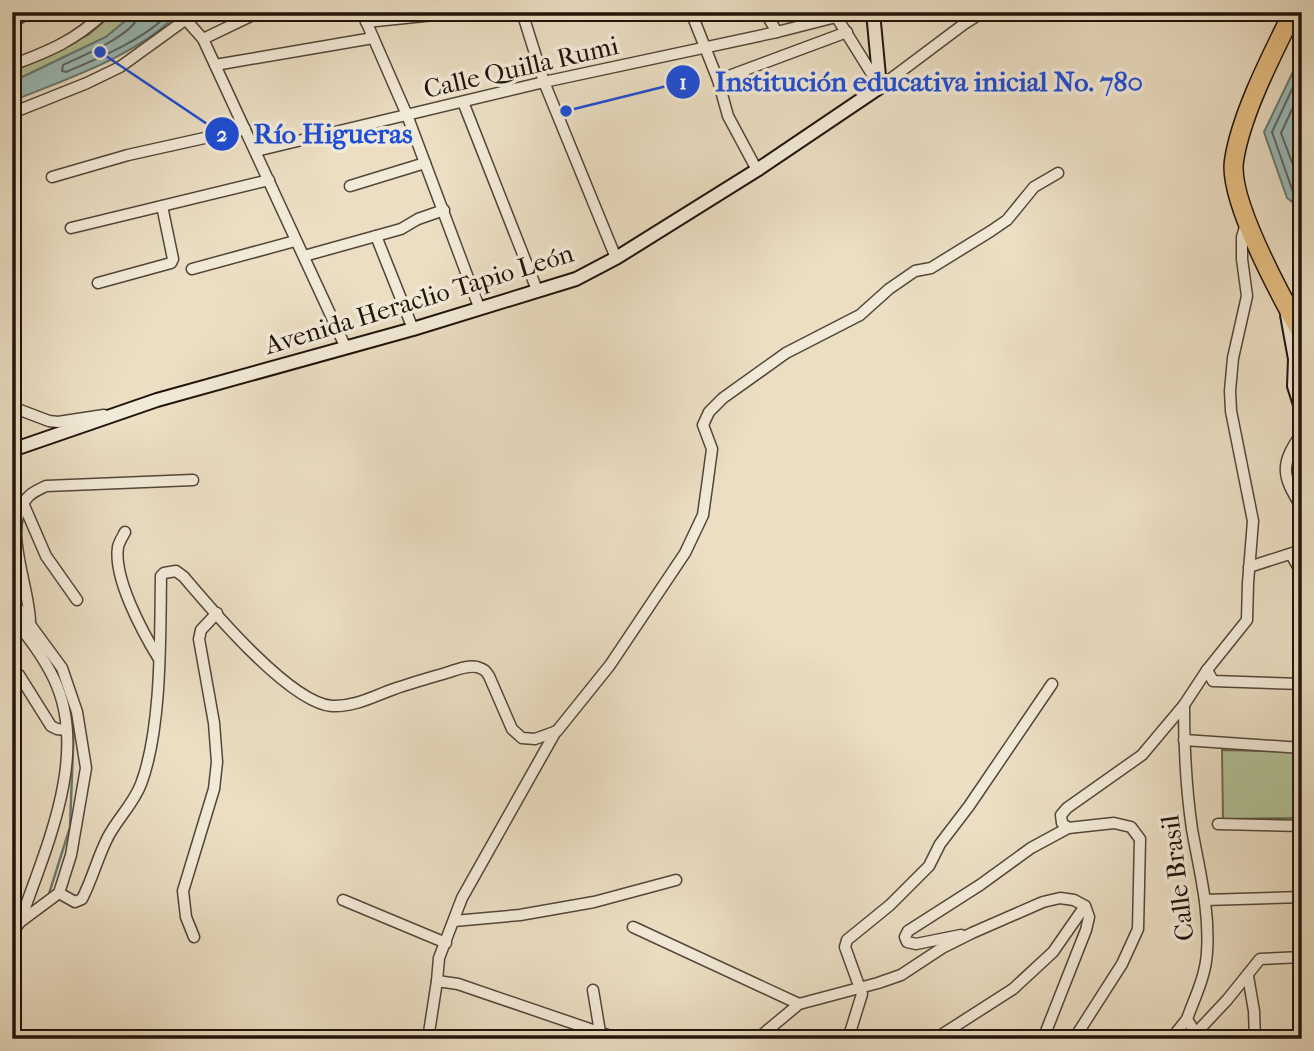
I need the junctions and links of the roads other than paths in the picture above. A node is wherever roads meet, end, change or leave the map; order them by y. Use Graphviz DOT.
graph roads {
  1 [pos="29,12"];
  2 [pos="105,12"];
  3 [pos="197,12"];
  4 [pos="259,12"];
  5 [pos="463,12"];
  6 [pos="522,12"];
  7 [pos="691,12"];
  8 [pos="765,12"];
  9 [pos="873,12"];
  10 [pos="983,12"];
  11 [pos="1293,12"];
  12 [pos="835,15"];
  13 [pos="364,17"];
  14 [pos="187,21"];
  15 [pos="12,23"];
  16 [pos="777,32"];
  17 [pos="847,32"];
  18 [pos="373,38"];
  19 [pos="203,39"];
  20 [pos="705,48"];
  21 [pos="12,65"];
  22 [pos="215,65"];
  23 [pos="718,80"];
  24 [pos="544,82"];
  25 [pos="880,87"];
  26 [pos="463,102"];
  27 [pos="12,113"];
  28 [pos="407,116"];
  29 [pos="245,128"];
  30 [pos="256,150"];
  31 [pos="425,163"];
  32 [pos="757,170"];
  33 [pos="1058,173"];
  34 [pos="52,177"];
  35 [pos="269,180"];
  36 [pos="350,187"];
  37 [pos="162,206"];
  38 [pos="444,210"];
  39 [pos="1247,219"];
  40 [pos="71,228"];
  41 [pos="376,236"];
  42 [pos="295,241"];
  43 [pos="304,256"];
  44 [pos="616,258"];
  45 [pos="192,269"];
  46 [pos="98,283"];
  47 [pos="537,290"];
  48 [pos="1285,304"];
  49 [pos="479,307"];
  50 [pos="413,329"];
  51 [pos="1302,334"];
  52 [pos="345,346"];
  53 [pos="1299,362"];
  54 [pos="12,407"];
  55 [pos="1302,411"];
  56 [pos="115,413"];
  57 [pos="1302,433"];
  58 [pos="12,450"];
  59 [pos="193,480"];
  60 [pos="23,503"];
  61 [pos="1302,509"];
  62 [pos="125,532"];
  63 [pos="1302,550"];
  64 [pos="1291,554"];
  65 [pos="1249,567"];
  66 [pos="1302,574"];
  67 [pos="12,600"];
  68 [pos="78,600"];
  69 [pos="217,613"];
  70 [pos="12,617"];
  71 [pos="30,624"];
  72 [pos="159,659"];
  73 [pos="12,669"];
  74 [pos="1207,670"];
  75 [pos="1052,684"];
  76 [pos="1302,684"];
  77 [pos="1184,705"];
  78 [pos="66,730"];
  79 [pos="556,731"];
  80 [pos="1184,740"];
  81 [pos="1302,748"];
  82 [pos="1218,824"];
  83 [pos="1302,826"];
  84 [pos="1068,828"];
  85 [pos="676,880"];
  86 [pos="59,893"];
  87 [pos="1302,897"];
  88 [pos="343,900"];
  89 [pos="1205,900"];
  90 [pos="1085,906"];
  91 [pos="454,921"];
  92 [pos="20,922"];
  93 [pos="633,928"];
  94 [pos="12,933"];
  95 [pos="972,933"];
  96 [pos="194,937"];
  97 [pos="446,943"];
  98 [pos="1302,957"];
  99 [pos="1248,976"];
  100 [pos="437,981"];
  101 [pos="861,987"];
  102 [pos="593,990"];
  103 [pos="799,1004"];
  104 [pos="1188,1019"];
  105 [pos="600,1032"];
  106 [pos="1198,1036"];
  107 [pos="428,1039"];
  108 [pos="619,1039"];
  109 [pos="757,1039"];
  110 [pos="848,1039"];
  111 [pos="935,1039"];
  112 [pos="1043,1039"];
  113 [pos="1074,1039"];
  114 [pos="1171,1039"];
  115 [pos="1255,1039"];
  1 -- 15 [label="street"];
  2 -- 21 [label="street"];
  3 -- 14 [label="street"];
  4 -- 19 [label="street"];
  5 -- 13 [label="street"];
  6 -- 24 [label="street"];
  7 -- 20 [label="street"];
  8 -- 16 [label="street"];
  9 -- 25 [label="street"];
  10 -- 25 [label="street, Avenida Heraclio Tapio León"];
  11 -- 39 [label="highway"];
  12 -- 16 [label="street, Calle Quilla Rumi"];
  12 -- 17 [label="street"];
  13 -- 18 [label="street"];
  14 -- 19 [label="street"];
  14 -- 27 [label="street"];
  16 -- 20 [label="street, Calle Quilla Rumi"];
  17 -- 23 [label="street"];
  17 -- 25 [label="street"];
  18 -- 22 [label="street"];
  18 -- 28 [label="street"];
  19 -- 22 [label="street"];
  20 -- 23 [label="street"];
  20 -- 24 [label="street, Calle Quilla Rumi"];
  22 -- 29 [label="street"];
  23 -- 32 [label="street"];
  24 -- 26 [label="street, Calle Quilla Rumi"];
  24 -- 44 [label="street"];
  25 -- 32 [label="street, Avenida Heraclio Tapio León"];
  26 -- 28 [label="street, Calle Quilla Rumi"];
  26 -- 47 [label="street"];
  28 -- 30 [label="street, Calle Quilla Rumi"];
  28 -- 31 [label="street"];
  29 -- 30 [label="street"];
  29 -- 34 [label="street"];
  30 -- 35 [label="street"];
  31 -- 36 [label="street"];
  31 -- 38 [label="street"];
  32 -- 44 [label="street, Avenida Heraclio Tapio León"];
  33 -- 79 [label="street"];
  35 -- 37 [label="street"];
  35 -- 42 [label="street"];
  37 -- 40 [label="street"];
  37 -- 46 [label="street"];
  38 -- 41 [label="street"];
  38 -- 49 [label="street"];
  39 -- 48 [label="highway"];
  39 -- 65 [label="street"];
  41 -- 43 [label="street"];
  41 -- 50 [label="street"];
  42 -- 43 [label="street"];
  42 -- 45 [label="street"];
  43 -- 52 [label="street"];
  44 -- 47 [label="street, Avenida Heraclio Tapio León"];
  47 -- 49 [label="street, Avenida Heraclio Tapio León"];
  48 -- 51 [label="highway"];
  48 -- 53 [label="street"];
  49 -- 50 [label="street, Avenida Heraclio Tapio León"];
  50 -- 52 [label="street, Avenida Heraclio Tapio León"];
  52 -- 56 [label="street, Avenida Heraclio Tapio León"];
  53 -- 55 [label="street"];
  54 -- 56 [label="street"];
  56 -- 58 [label="street, Avenida Heraclio Tapio León"];
  57 -- 61 [label="street"];
  59 -- 60 [label="street"];
  60 -- 68 [label="street"];
  60 -- 71 [label="street"];
  62 -- 72 [label="street"];
  63 -- 64 [label="street"];
  64 -- 65 [label="street"];
  64 -- 66 [label="street"];
  65 -- 74 [label="street"];
  67 -- 71 [label="street"];
  69 -- 72 [label="street"];
  69 -- 79 [label="street"];
  69 -- 96 [label="street"];
  70 -- 78 [label="street"];
  71 -- 86 [label="street"];
  72 -- 86 [label="street"];
  73 -- 78 [label="street"];
  74 -- 76 [label="street"];
  74 -- 77 [label="street"];
  75 -- 101 [label="street"];
  77 -- 80 [label="street, Calle Brasil"];
  77 -- 84 [label="street"];
  78 -- 92 [label="street"];
  79 -- 91 [label="street"];
  80 -- 81 [label="street"];
  80 -- 89 [label="street, Calle Brasil"];
  82 -- 83 [label="street"];
  84 -- 95 [label="street"];
  84 -- 113 [label="street"];
  85 -- 91 [label="street"];
  86 -- 92 [label="street"];
  87 -- 89 [label="street"];
  88 -- 97 [label="street"];
  89 -- 104 [label="street, Calle Brasil"];
  90 -- 95 [label="street"];
  90 -- 111 [label="street"];
  90 -- 112 [label="street"];
  91 -- 97 [label="street"];
  92 -- 94 [label="street"];
  93 -- 103 [label="street"];
  95 -- 101 [label="street"];
  97 -- 100 [label="street"];
  98 -- 99 [label="street"];
  99 -- 106 [label="street"];
  99 -- 115 [label="street"];
  100 -- 105 [label="street"];
  100 -- 107 [label="street"];
  101 -- 103 [label="street"];
  101 -- 110 [label="street"];
  102 -- 105 [label="street"];
  103 -- 109 [label="street"];
  104 -- 106 [label="street"];
  104 -- 114 [label="street"];
  105 -- 108 [label="street"];
}
